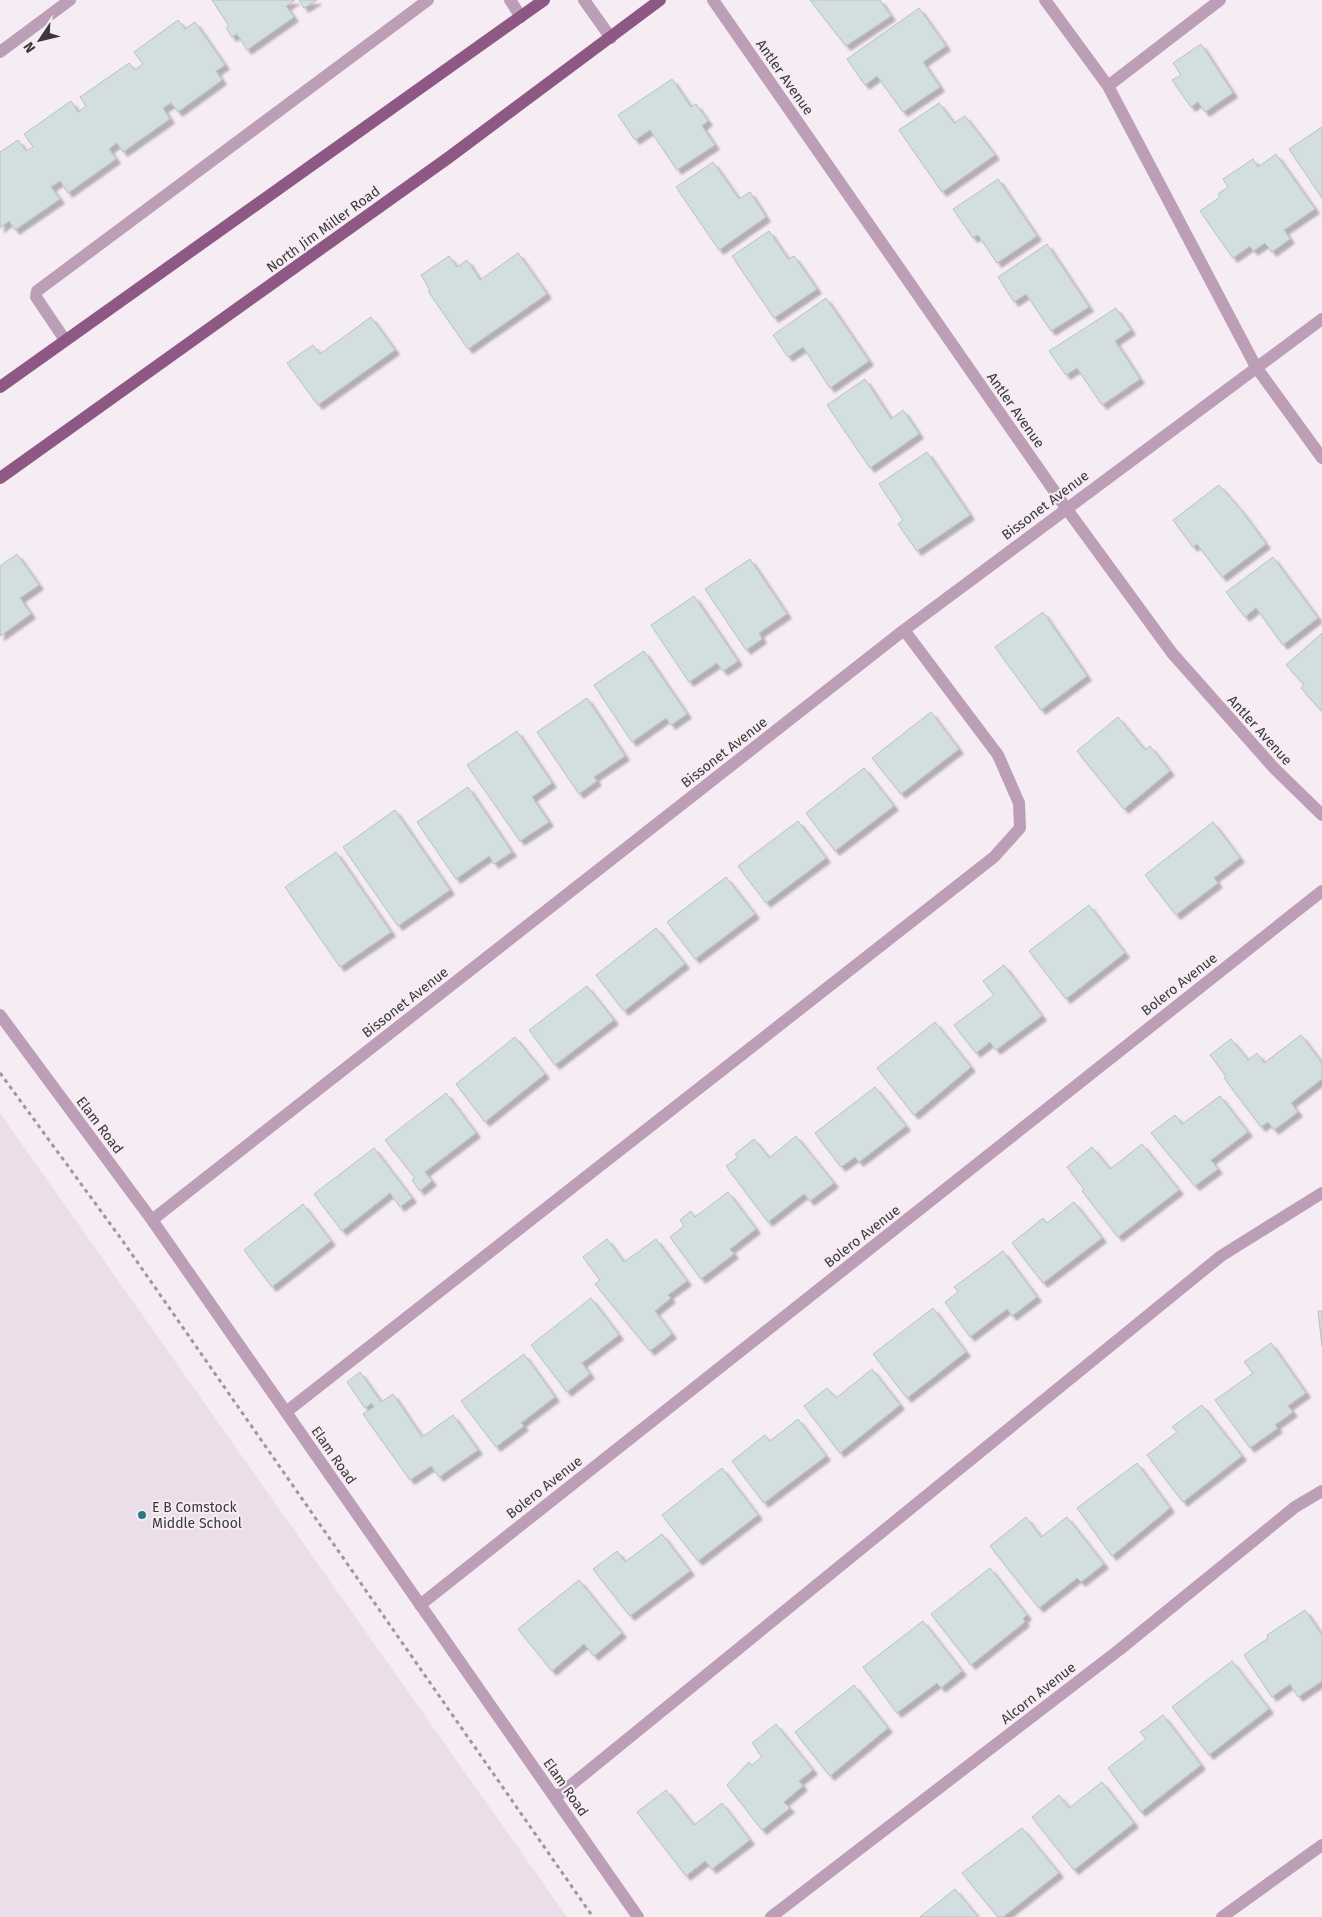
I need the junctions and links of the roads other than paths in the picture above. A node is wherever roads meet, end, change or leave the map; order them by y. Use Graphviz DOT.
graph roads {
  1 [pos="70,0"];
  2 [pos="428,0"];
  3 [pos="510,0"];
  4 [pos="544,0"];
  5 [pos="584,0"];
  6 [pos="660,0"];
  7 [pos="713,0"];
  8 [pos="1045,0"];
  9 [pos="1220,0"];
  10 [pos="521,17"];
  11 [pos="611,38"];
  12 [pos="0,52"];
  13 [pos="1108,86"];
  14 [pos="1322,319"];
  15 [pos="65,340"];
  16 [pos="1256,367"];
  17 [pos="0,387"];
  18 [pos="1322,458"];
  19 [pos="0,478"];
  20 [pos="1066,508"];
  21 [pos="904,630"];
  22 [pos="1322,815"];
  23 [pos="1322,891"];
  24 [pos="0,1015"];
  25 [pos="1322,1193"];
  26 [pos="152,1220"];
  27 [pos="286,1412"];
  28 [pos="1322,1491"];
  29 [pos="420,1605"];
  30 [pos="555,1798"];
  31 [pos="1322,1845"];
  32 [pos="638,1917"];
  33 [pos="771,1917"];
  34 [pos="1222,1917"];
  1 -- 12 [label="street"];
  2 -- 15 [label="street"];
  3 -- 10 [label="street"];
  4 -- 10 [label="main road"];
  5 -- 11 [label="street"];
  6 -- 11 [label="main road, North Jim Miller Road"];
  7 -- 20 [label="street, Antler Avenue"];
  8 -- 13 [label="street"];
  9 -- 13 [label="street"];
  10 -- 15 [label="main road"];
  11 -- 19 [label="main road, North Jim Miller Road"];
  13 -- 16 [label="street"];
  14 -- 16 [label="street, Bissonet Avenue"];
  15 -- 17 [label="main road"];
  16 -- 18 [label="street"];
  16 -- 20 [label="street, Bissonet Avenue"];
  20 -- 21 [label="street, Bissonet Avenue"];
  20 -- 22 [label="street, Antler Avenue"];
  21 -- 26 [label="street, Bissonet Avenue"];
  21 -- 27 [label="street"];
  23 -- 29 [label="street, Bolero Avenue"];
  24 -- 26 [label="street, Elam Road"];
  25 -- 30 [label="street"];
  26 -- 27 [label="street, Elam Road"];
  27 -- 29 [label="street, Elam Road"];
  28 -- 33 [label="street, Alcorn Avenue"];
  29 -- 30 [label="street, Elam Road"];
  30 -- 32 [label="street, Elam Road"];
  31 -- 34 [label="street"];
}
